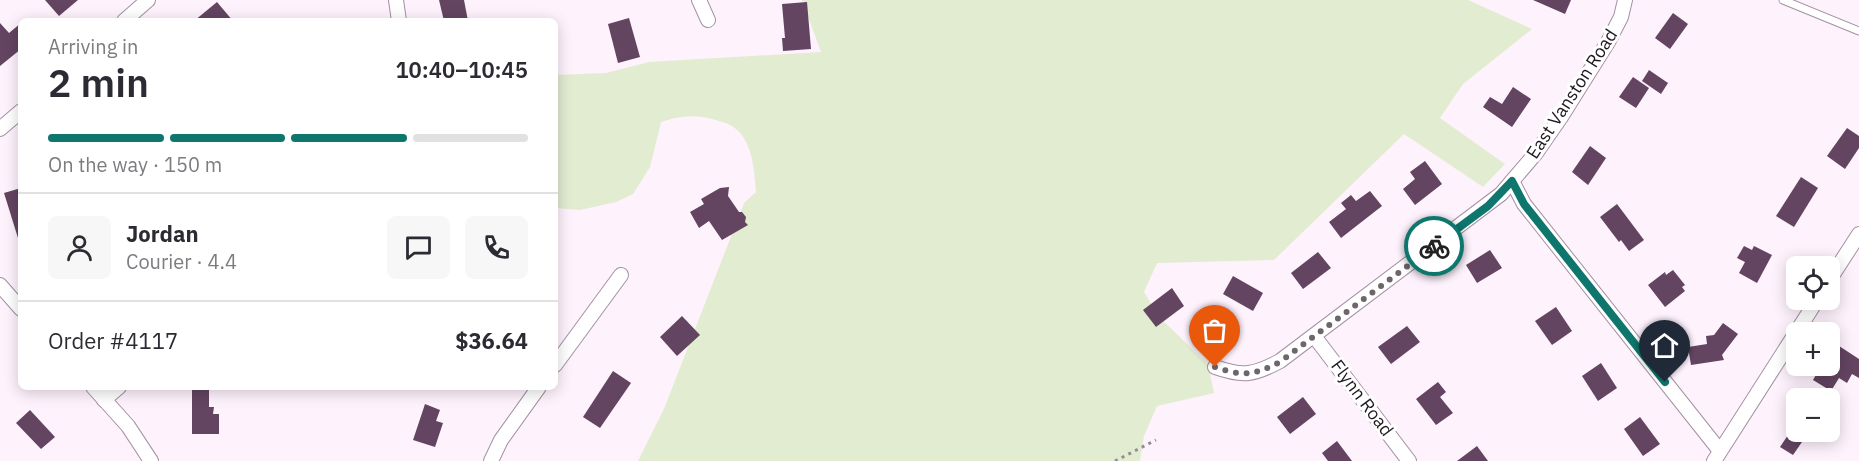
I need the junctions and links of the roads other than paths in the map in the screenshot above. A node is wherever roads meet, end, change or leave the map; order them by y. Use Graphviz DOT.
graph roads {
  1 [pos="148,0"];
  2 [pos="396,0"];
  3 [pos="699,0"];
  4 [pos="1625,0"];
  5 [pos="1783,0"];
  6 [pos="127,18"];
  7 [pos="399,18"];
  8 [pos="708,20"];
  9 [pos="1859,31"];
  10 [pos="18,114"];
  11 [pos="0,129"];
  12 [pos="1512,181"];
  13 [pos="1859,234"];
  14 [pos="1840,263"];
  15 [pos="621,275"];
  16 [pos="0,285"];
  17 [pos="18,306"];
  18 [pos="1811,310"];
  19 [pos="1314,336"];
  20 [pos="558,361"];
  21 [pos="1215,367"];
  22 [pos="96,390"];
  23 [pos="116,390"];
  24 [pos="536,390"];
  25 [pos="104,400"];
  26 [pos="1717,456"];
  27 [pos="151,461"];
  28 [pos="490,461"];
  29 [pos="1409,461"];
  1 -- 6 [label="street"];
  2 -- 7 [label="street"];
  3 -- 8 [label="street"];
  4 -- 12 [label="street, East Vanston Road"];
  5 -- 9 [label="lane"];
  10 -- 11 [label="street"];
  12 -- 19 [label="street, East Vanston Road"];
  12 -- 26 [label="street"];
  13 -- 14 [label="street"];
  15 -- 20 [label="street"];
  16 -- 17 [label="street"];
  18 -- 26 [label="street"];
  19 -- 21 [label="street, East Vanston Road"];
  19 -- 29 [label="street, Flynn Road"];
  22 -- 25 [label="street"];
  23 -- 25 [label="street"];
  24 -- 28 [label="street"];
  25 -- 27 [label="street"];
}
